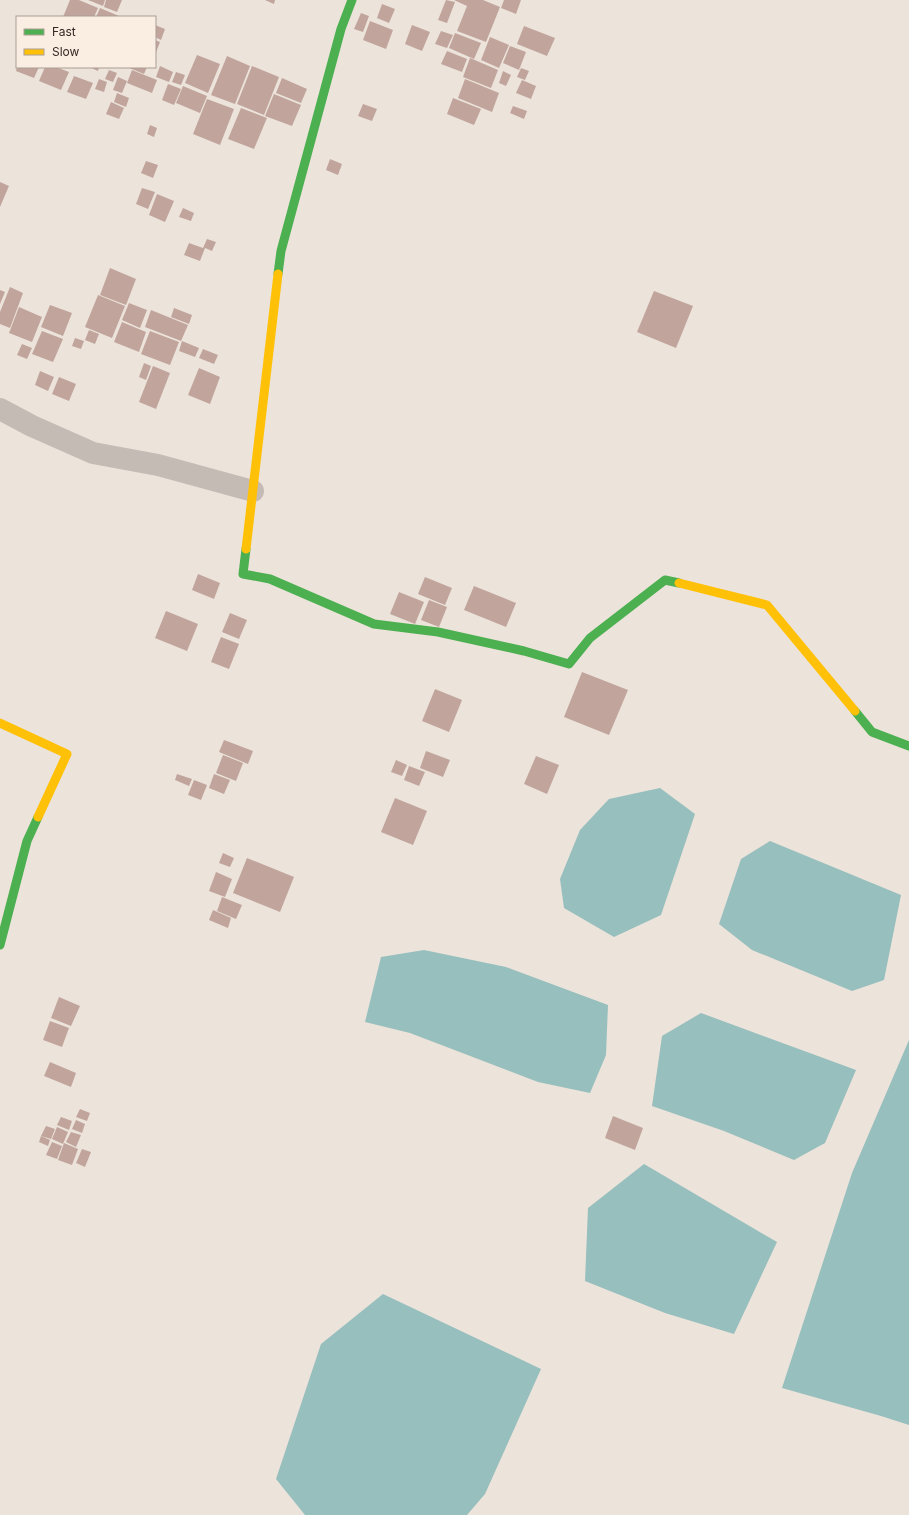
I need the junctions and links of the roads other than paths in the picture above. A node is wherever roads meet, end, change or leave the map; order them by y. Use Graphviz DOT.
graph roads {
  1 [pos="352,0"];
  2 [pos="0,409"];
  3 [pos="252,491"];
  4 [pos="0,722"];
  5 [pos="909,746"];
  6 [pos="0,945"];
  1 -- 3 [label="street"];
  2 -- 3 [label="street"];
  3 -- 5 [label="street"];
  4 -- 6 [label="street"];
}
